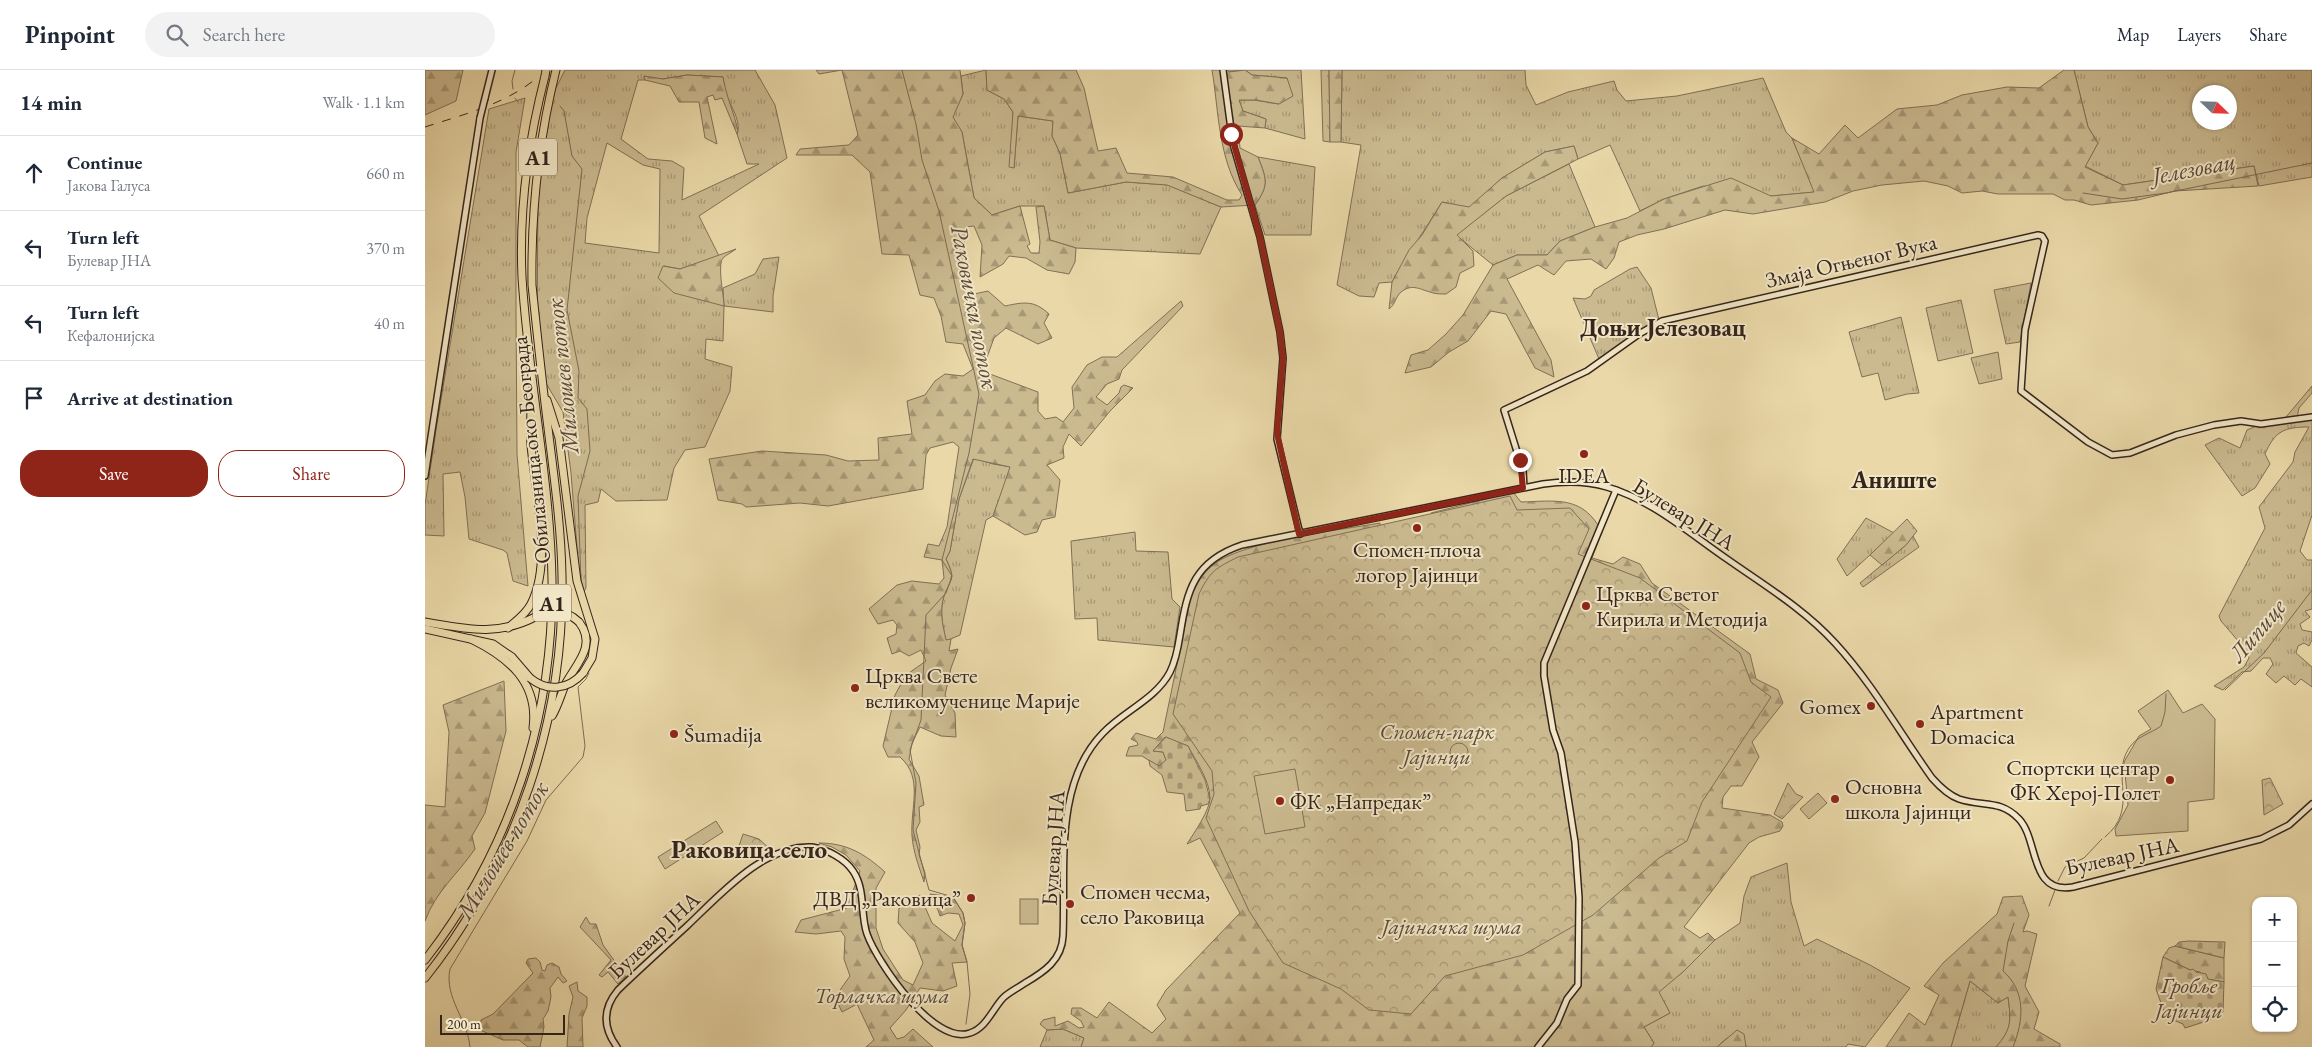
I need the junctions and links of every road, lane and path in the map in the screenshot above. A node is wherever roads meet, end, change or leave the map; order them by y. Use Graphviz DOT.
graph roads {
  1 [pos="492,70"];
  2 [pos="556,70"];
  3 [pos="1223,70"];
  4 [pos="545,73"];
  5 [pos="532,377"];
  6 [pos="543,388"];
  7 [pos="2312,417"];
  8 [pos="425,476"];
  9 [pos="1526,487"];
  10 [pos="1615,490"];
  11 [pos="1299,534"];
  12 [pos="425,622"];
  13 [pos="508,628"];
  14 [pos="425,629"];
  15 [pos="471,639"];
  16 [pos="548,723"];
  17 [pos="527,765"];
  18 [pos="2312,804"];
  19 [pos="425,960"];
  20 [pos="425,978"];
  21 [pos="617,1047"];
  22 [pos="1538,1047"];
  1 -- 8 [label="main road, bridge"];
  2 -- 6 [label="highway, Обилазница око Београда / A1"];
  3 -- 11 [label="main road"];
  4 -- 5 [label="highway, Обилазница око Београда / A1"];
  5 -- 13 [label="highway"];
  5 -- 17 [label="highway, Обилазница око Београда / A1"];
  6 -- 15 [label="highway, bridge"];
  6 -- 16 [label="highway, Обилазница око Београда / A1"];
  7 -- 9 [label="main road, Змаја Огњеног Вука"];
  9 -- 10 [label="main road, Булевар ЈНА"];
  9 -- 11 [label="main road, Булевар ЈНА"];
  10 -- 18 [label="main road, Булевар ЈНА"];
  10 -- 22 [label="main road"];
  11 -- 21 [label="main road, Булевар ЈНА"];
  12 -- 13 [label="highway"];
  13 -- 16 [label="highway, bridge"];
  14 -- 15 [label="highway"];
  15 -- 17 [label="highway"];
  16 -- 20 [label="highway, Обилазница око Београда / A1"];
  17 -- 19 [label="highway, Обилазница око Београда / A1"];
}
